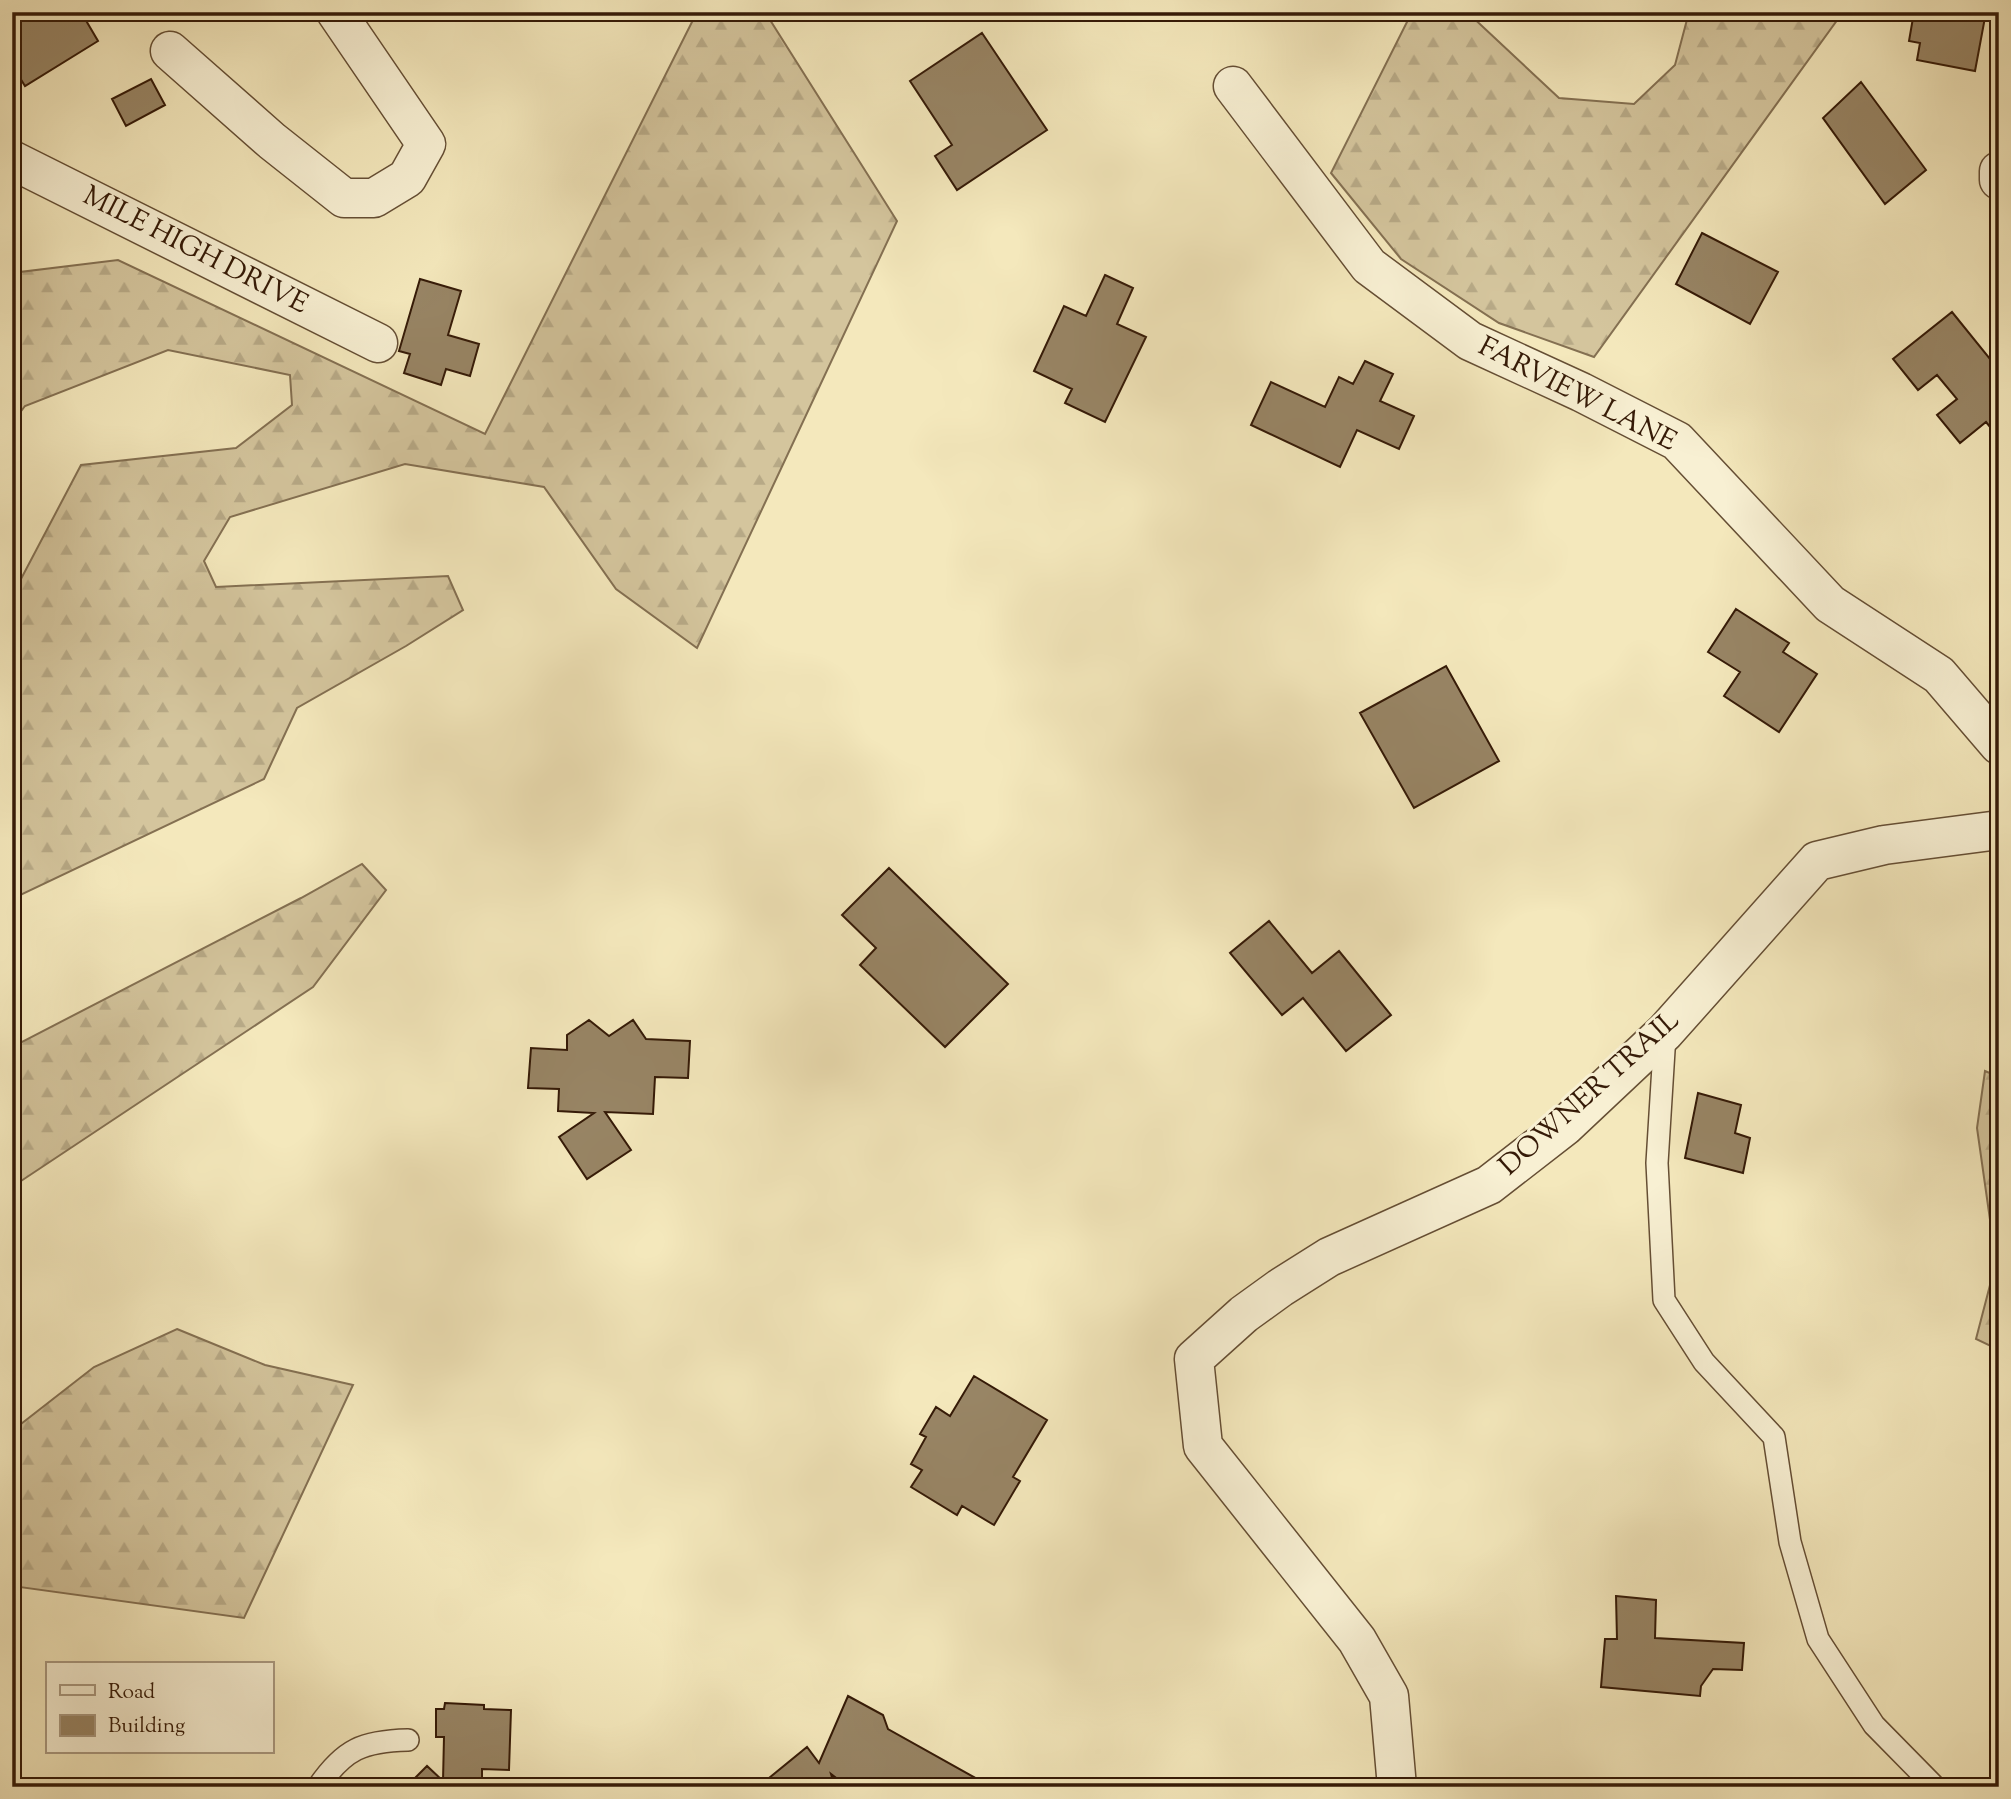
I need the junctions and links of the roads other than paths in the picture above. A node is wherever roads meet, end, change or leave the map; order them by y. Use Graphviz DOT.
graph roads {
  1 [pos="336,12"];
  2 [pos="170,51"];
  3 [pos="1233,86"];
  4 [pos="12,160"];
  5 [pos="1999,171"];
  6 [pos="1999,180"];
  7 [pos="378,343"];
  8 [pos="1999,745"];
  9 [pos="1999,830"];
  10 [pos="1665,1032"];
  11 [pos="408,1740"];
  12 [pos="318,1787"];
  13 [pos="1397,1787"];
  14 [pos="1935,1787"];
  1 -- 2 [label="street"];
  3 -- 8 [label="street, FARVIEW LANE"];
  4 -- 7 [label="street, MILE HIGH DRIVE"];
  5 -- 6 [label="street"];
  9 -- 10 [label="street, DOWNER TRAIL"];
  10 -- 13 [label="street, DOWNER TRAIL"];
  10 -- 14 [label="lane"];
  11 -- 12 [label="lane"];
}
